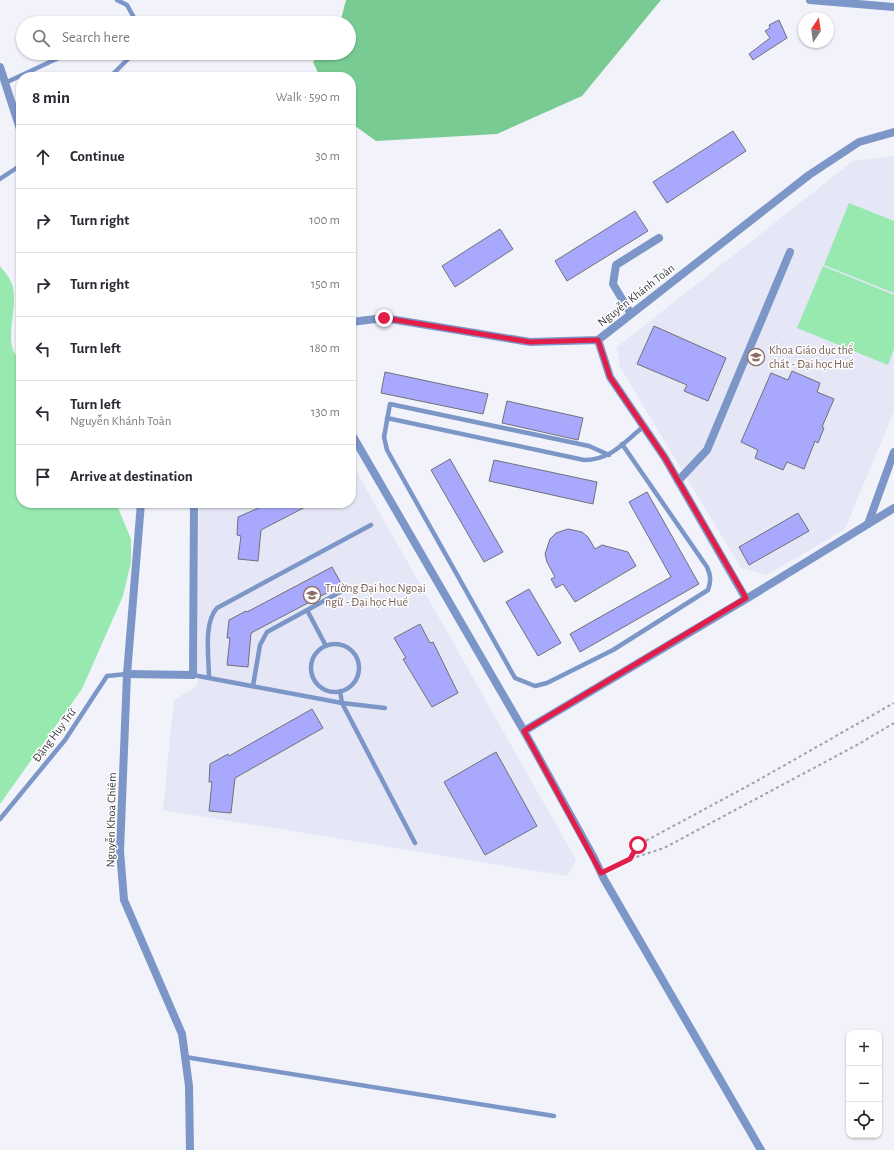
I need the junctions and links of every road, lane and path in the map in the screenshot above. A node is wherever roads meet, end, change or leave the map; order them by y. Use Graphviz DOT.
graph roads {
  1 [pos="117,0"];
  2 [pos="810,0"];
  3 [pos="894,7"];
  4 [pos="133,16"];
  5 [pos="54,60"];
  6 [pos="127,60"];
  7 [pos="0,67"];
  8 [pos="28,72"];
  9 [pos="115,72"];
  10 [pos="16,78"];
  11 [pos="5,83"];
  12 [pos="16,117"];
  13 [pos="894,132"];
  14 [pos="16,168"];
  15 [pos="0,179"];
  16 [pos="659,238"];
  17 [pos="790,252"];
  18 [pos="631,314"];
  19 [pos="356,321"];
  20 [pos="598,340"];
  21 [pos="387,418"];
  22 [pos="644,427"];
  23 [pos="356,442"];
  24 [pos="622,444"];
  25 [pos="894,452"];
  26 [pos="609,455"];
  27 [pos="678,481"];
  28 [pos="141,508"];
  29 [pos="194,508"];
  30 [pos="894,508"];
  31 [pos="868,524"];
  32 [pos="371,525"];
  33 [pos="342,591"];
  34 [pos="746,598"];
  35 [pos="307,610"];
  36 [pos="326,646"];
  37 [pos="127,674"];
  38 [pos="193,675"];
  39 [pos="209,678"];
  40 [pos="253,686"];
  41 [pos="340,691"];
  42 [pos="342,703"];
  43 [pos="894,703"];
  44 [pos="385,708"];
  45 [pos="894,723"];
  46 [pos="524,731"];
  47 [pos="0,819"];
  48 [pos="415,842"];
  49 [pos="630,859"];
  50 [pos="601,873"];
  51 [pos="185,1057"];
  52 [pos="554,1116"];
  53 [pos="190,1150"];
  54 [pos="761,1150"];
  1 -- 4 [label="lane"];
  2 -- 3 [label="street"];
  5 -- 8 [label="lane"];
  6 -- 9 [label="lane"];
  7 -- 11 [label="street"];
  10 -- 11 [label="lane"];
  11 -- 12 [label="street"];
  13 -- 18 [label="street, Nguyễn Khánh Toàn"];
  14 -- 15 [label="lane"];
  16 -- 18 [label="street"];
  17 -- 27 [label="street"];
  18 -- 20 [label="street, Nguyễn Khánh Toàn"];
  19 -- 20 [label="street, Nguyễn Khánh Toàn"];
  20 -- 22 [label="street"];
  21 -- 24 [label="lane"];
  21 -- 26 [label="lane"];
  21 -- 26 [label="lane"];
  22 -- 24 [label="lane"];
  22 -- 27 [label="street"];
  23 -- 46 [label="street"];
  24 -- 26 [label="lane"];
  25 -- 31 [label="street"];
  27 -- 34 [label="street"];
  28 -- 37 [label="street, Nguyễn Khoa Chiêm"];
  29 -- 38 [label="street"];
  30 -- 31 [label="street"];
  31 -- 34 [label="street"];
  32 -- 39 [label="lane"];
  33 -- 35 [label="lane"];
  34 -- 46 [label="street"];
  35 -- 36 [label="lane"];
  35 -- 40 [label="lane"];
  36 -- 41 [label="lane"];
  36 -- 41 [label="lane"];
  37 -- 38 [label="street"];
  37 -- 47 [label="lane, Đặng Huy Trứ"];
  37 -- 51 [label="street, Nguyễn Khoa Chiêm"];
  38 -- 39 [label="lane"];
  39 -- 40 [label="lane"];
  40 -- 42 [label="lane"];
  41 -- 42 [label="lane"];
  42 -- 44 [label="lane"];
  42 -- 48 [label="lane"];
  43 -- 49 [label="path"];
  45 -- 49 [label="path"];
  46 -- 50 [label="street"];
  49 -- 50 [label="path"];
  50 -- 54 [label="street"];
  51 -- 52 [label="lane"];
  51 -- 53 [label="street, Nguyễn Khoa Chiêm"];
}
